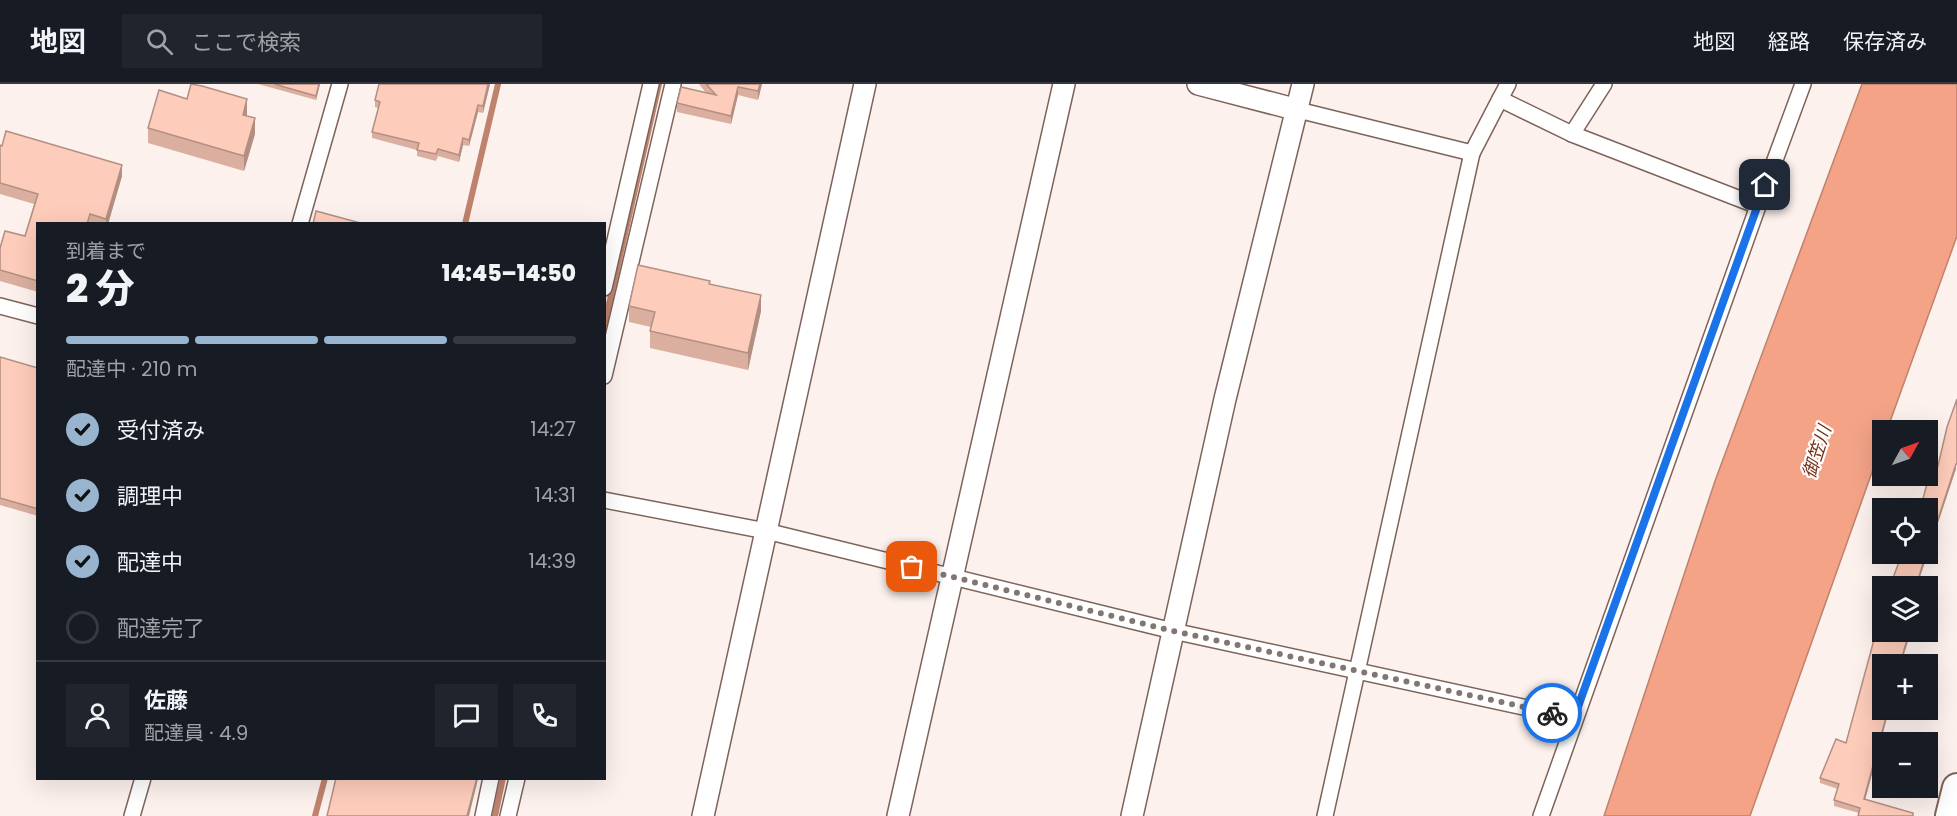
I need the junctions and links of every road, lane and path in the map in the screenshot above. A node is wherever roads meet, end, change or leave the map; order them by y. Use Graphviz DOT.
graph roads {
  1 [pos="340,84"];
  2 [pos="651,84"];
  3 [pos="673,84"];
  4 [pos="866,84"];
  5 [pos="1064,84"];
  6 [pos="1198,84"];
  7 [pos="1303,84"];
  8 [pos="1508,84"];
  9 [pos="1604,84"];
  10 [pos="1803,84"];
  11 [pos="1500,99"];
  12 [pos="1298,110"];
  13 [pos="1572,134"];
  14 [pos="1472,153"];
  15 [pos="1758,206"];
  16 [pos="301,222"];
  17 [pos="606,279"];
  18 [pos="0,306"];
  19 [pos="36,315"];
  20 [pos="606,368"];
  21 [pos="606,500"];
  22 [pos="766,531"];
  23 [pos="953,578"];
  24 [pos="1173,631"];
  25 [pos="1357,670"];
  26 [pos="1574,718"];
  27 [pos="142,780"];
  28 [pos="491,780"];
  29 [pos="517,780"];
  30 [pos="1957,788"];
  31 [pos="1957,804"];
  32 [pos="132,816"];
  33 [pos="483,816"];
  34 [pos="508,816"];
  35 [pos="703,816"];
  36 [pos="898,816"];
  37 [pos="1132,816"];
  38 [pos="1325,816"];
  39 [pos="1541,816"];
  40 [pos="1950,816"];
  41 [pos="1955,816"];
  1 -- 16 [label="street"];
  2 -- 17 [label="street"];
  3 -- 20 [label="street"];
  4 -- 22 [label="street"];
  5 -- 23 [label="street"];
  6 -- 12 [label="street"];
  7 -- 12 [label="street"];
  8 -- 11 [label="street"];
  9 -- 13 [label="street"];
  10 -- 15 [label="street"];
  11 -- 13 [label="street"];
  11 -- 14 [label="street"];
  12 -- 14 [label="street"];
  12 -- 24 [label="street"];
  13 -- 15 [label="street"];
  14 -- 25 [label="street"];
  15 -- 26 [label="street"];
  18 -- 19 [label="street"];
  21 -- 22 [label="street"];
  22 -- 23 [label="street"];
  22 -- 35 [label="street"];
  23 -- 24 [label="street"];
  23 -- 36 [label="street"];
  24 -- 25 [label="street"];
  24 -- 37 [label="street"];
  25 -- 26 [label="street"];
  25 -- 38 [label="street"];
  26 -- 39 [label="street"];
  27 -- 32 [label="street"];
  28 -- 33 [label="street"];
  29 -- 34 [label="street"];
  30 -- 40 [label="highway"];
  31 -- 41 [label="highway"];
}
